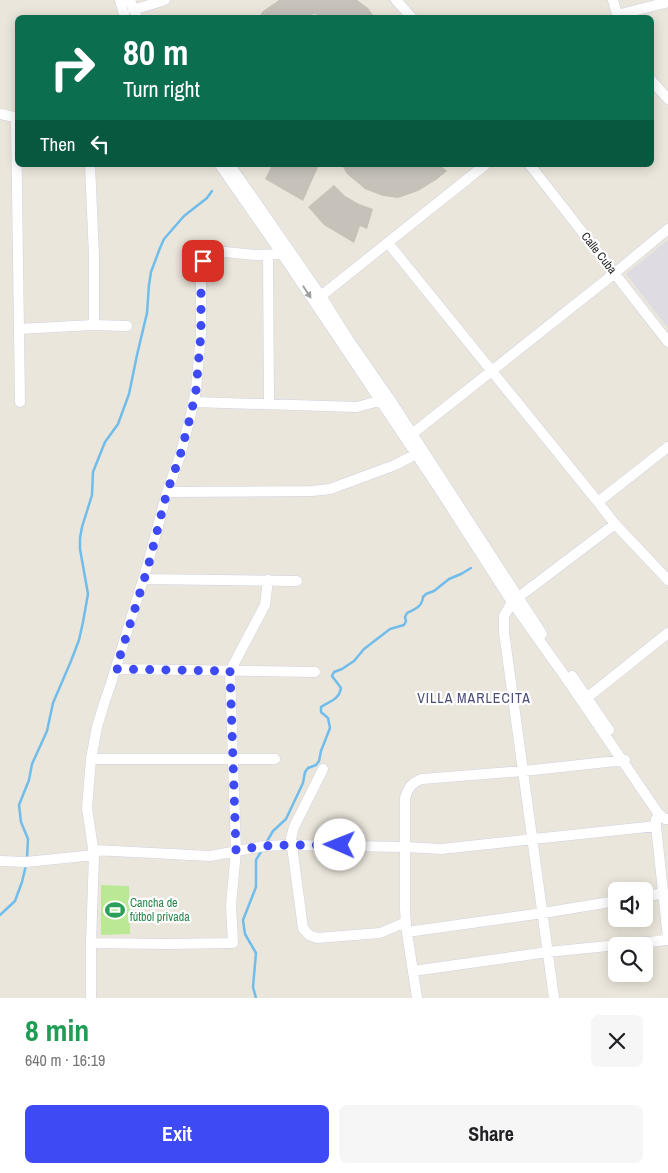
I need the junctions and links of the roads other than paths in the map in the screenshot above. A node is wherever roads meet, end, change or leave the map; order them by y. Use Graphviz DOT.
graph roads {
  1 [pos="120,0"];
  2 [pos="165,0"];
  3 [pos="396,0"];
  4 [pos="613,0"];
  5 [pos="668,2"];
  6 [pos="133,9"];
  7 [pos="124,15"];
  8 [pos="409,15"];
  9 [pos="617,15"];
  10 [pos="621,15"];
  11 [pos="654,83"];
  12 [pos="668,99"];
  13 [pos="0,114"];
  14 [pos="15,118"];
  15 [pos="17,167"];
  16 [pos="90,167"];
  17 [pos="221,167"];
  18 [pos="231,167"];
  19 [pos="482,167"];
  20 [pos="532,167"];
  21 [pos="668,229"];
  22 [pos="388,243"];
  23 [pos="268,254"];
  24 [pos="282,254"];
  25 [pos="615,273"];
  26 [pos="321,296"];
  27 [pos="93,324"];
  28 [pos="127,326"];
  29 [pos="19,328"];
  30 [pos="668,342"];
  31 [pos="492,371"];
  32 [pos="384,399"];
  33 [pos="20,402"];
  34 [pos="193,402"];
  35 [pos="269,404"];
  36 [pos="412,434"];
  37 [pos="668,447"];
  38 [pos="416,454"];
  39 [pos="167,492"];
  40 [pos="598,502"];
  41 [pos="614,524"];
  42 [pos="144,579"];
  43 [pos="268,580"];
  44 [pos="668,580"];
  45 [pos="297,581"];
  46 [pos="515,599"];
  47 [pos="668,633"];
  48 [pos="116,669"];
  49 [pos="230,671"];
  50 [pos="316,672"];
  51 [pos="588,698"];
  52 [pos="91,759"];
  53 [pos="233,759"];
  54 [pos="274,759"];
  55 [pos="625,760"];
  56 [pos="323,769"];
  57 [pos="524,771"];
  58 [pos="662,811"];
  59 [pos="668,819"];
  60 [pos="656,826"];
  61 [pos="533,839"];
  62 [pos="292,845"];
  63 [pos="406,846"];
  64 [pos="236,850"];
  65 [pos="94,853"];
  66 [pos="0,862"];
  67 [pos="663,894"];
  68 [pos="653,896"];
  69 [pos="608,902"];
  70 [pos="543,913"];
  71 [pos="407,927"];
  72 [pos="668,939"];
  73 [pos="91,942"];
  74 [pos="548,952"];
  75 [pos="412,971"];
  76 [pos="91,998"];
  77 [pos="416,998"];
  78 [pos="554,998"];
  1 -- 7 [label="street"];
  2 -- 6 [label="street"];
  3 -- 8 [label="street"];
  4 -- 9 [label="street"];
  5 -- 10 [label="street"];
  11 -- 12 [label="street"];
  13 -- 14 [label="street"];
  15 -- 29 [label="street"];
  16 -- 27 [label="street"];
  17 -- 24 [label="street"];
  18 -- 26 [label="street"];
  19 -- 22 [label="street"];
  20 -- 25 [label="street, Calle Cuba"];
  21 -- 25 [label="street"];
  22 -- 26 [label="street"];
  22 -- 31 [label="street"];
  23 -- 24 [label="street"];
  23 -- 34 [label="street"];
  23 -- 35 [label="street"];
  24 -- 32 [label="street, one-way"];
  25 -- 30 [label="street, Calle Cuba"];
  25 -- 31 [label="street"];
  26 -- 32 [label="street"];
  27 -- 28 [label="street"];
  27 -- 29 [label="street"];
  29 -- 33 [label="street"];
  31 -- 36 [label="street"];
  31 -- 40 [label="street"];
  32 -- 35 [label="street"];
  32 -- 36 [label="street"];
  32 -- 38 [label="street"];
  34 -- 35 [label="street"];
  34 -- 39 [label="street"];
  36 -- 46 [label="street"];
  37 -- 40 [label="street"];
  38 -- 39 [label="street"];
  38 -- 46 [label="street"];
  39 -- 42 [label="street"];
  40 -- 41 [label="street"];
  41 -- 44 [label="street"];
  41 -- 46 [label="street"];
  42 -- 43 [label="street"];
  42 -- 48 [label="street"];
  43 -- 45 [label="street"];
  43 -- 49 [label="street"];
  46 -- 51 [label="street"];
  46 -- 55 [label="street"];
  46 -- 57 [label="street"];
  47 -- 51 [label="street"];
  48 -- 49 [label="street"];
  48 -- 52 [label="street"];
  49 -- 50 [label="street"];
  49 -- 53 [label="street"];
  51 -- 55 [label="street"];
  52 -- 53 [label="street"];
  52 -- 65 [label="street"];
  53 -- 54 [label="street"];
  53 -- 64 [label="street"];
  55 -- 57 [label="street"];
  55 -- 58 [label="street"];
  56 -- 62 [label="street"];
  57 -- 61 [label="street"];
  57 -- 63 [label="street"];
  58 -- 59 [label="street"];
  58 -- 60 [label="street"];
  60 -- 61 [label="street"];
  60 -- 67 [label="street"];
  61 -- 63 [label="street"];
  61 -- 70 [label="street"];
  62 -- 63 [label="street"];
  62 -- 64 [label="street"];
  62 -- 71 [label="street"];
  63 -- 71 [label="street"];
  64 -- 65 [label="street"];
  64 -- 73 [label="street"];
  65 -- 66 [label="street"];
  65 -- 73 [label="street"];
  67 -- 68 [label="street"];
  67 -- 72 [label="street"];
  69 -- 70 [label="street"];
  70 -- 71 [label="street"];
  70 -- 74 [label="street"];
  71 -- 75 [label="street"];
  72 -- 74 [label="street"];
  73 -- 76 [label="street"];
  74 -- 75 [label="street"];
  74 -- 78 [label="street"];
  75 -- 77 [label="street"];
}
